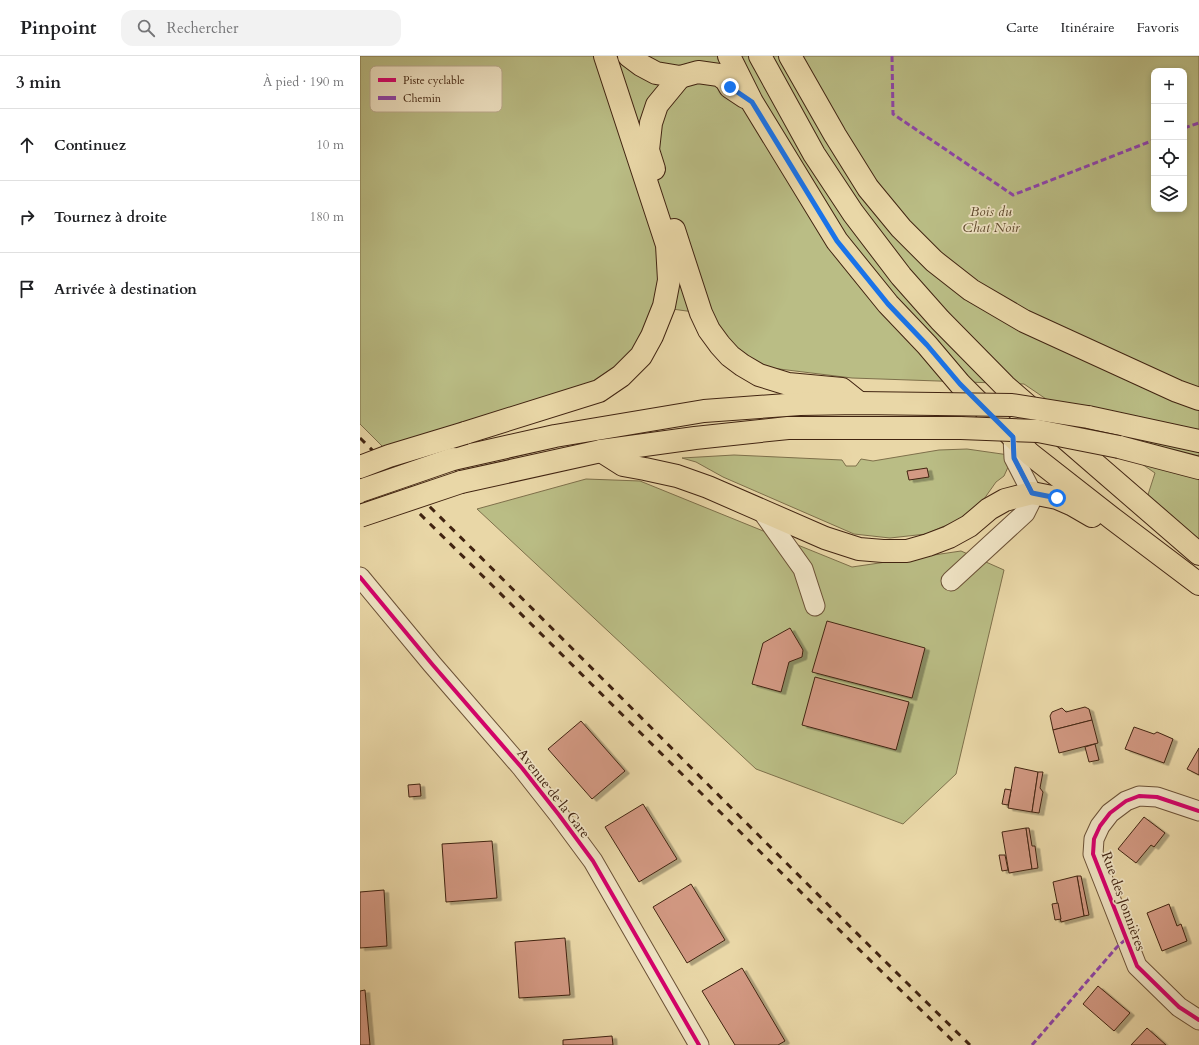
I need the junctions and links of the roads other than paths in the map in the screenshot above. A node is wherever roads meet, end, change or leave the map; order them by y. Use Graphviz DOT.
graph roads {
  1 [pos="605,56"];
  2 [pos="628,56"];
  3 [pos="729,56"];
  4 [pos="760,56"];
  5 [pos="790,56"];
  6 [pos="680,77"];
  7 [pos="752,102"];
  8 [pos="1199,399"];
  9 [pos="859,403"];
  10 [pos="1013,437"];
  11 [pos="1199,441"];
  12 [pos="601,451"];
  13 [pos="360,467"];
  14 [pos="1199,468"];
  15 [pos="360,491"];
  16 [pos="1032,493"];
  17 [pos="761,510"];
  18 [pos="360,516"];
  19 [pos="1113,519"];
  20 [pos="1199,554"];
  21 [pos="360,577"];
  22 [pos="951,582"];
  23 [pos="1199,584"];
  24 [pos="815,606"];
  25 [pos="1199,811"];
  26 [pos="1199,1020"];
  27 [pos="699,1045"];
  1 -- 13 [label="main road, bridge"];
  2 -- 6 [label="main road"];
  3 -- 7 [label="main road"];
  4 -- 20 [label="main road"];
  5 -- 8 [label="main road"];
  6 -- 7 [label="main road"];
  6 -- 9 [label="main road"];
  7 -- 10 [label="main road"];
  9 -- 11 [label="main road, bridge"];
  9 -- 15 [label="main road, bridge"];
  10 -- 16 [label="street"];
  10 -- 19 [label="main road"];
  12 -- 14 [label="main road, bridge"];
  12 -- 17 [label="main road"];
  12 -- 18 [label="main road, bridge"];
  16 -- 17 [label="main road"];
  16 -- 19 [label="main road"];
  16 -- 22 [label="street"];
  17 -- 24 [label="street"];
  19 -- 23 [label="main road"];
  21 -- 27 [label="street, Avenue de la Gare"];
  25 -- 26 [label="street, Rue des Jonnières"];
}
